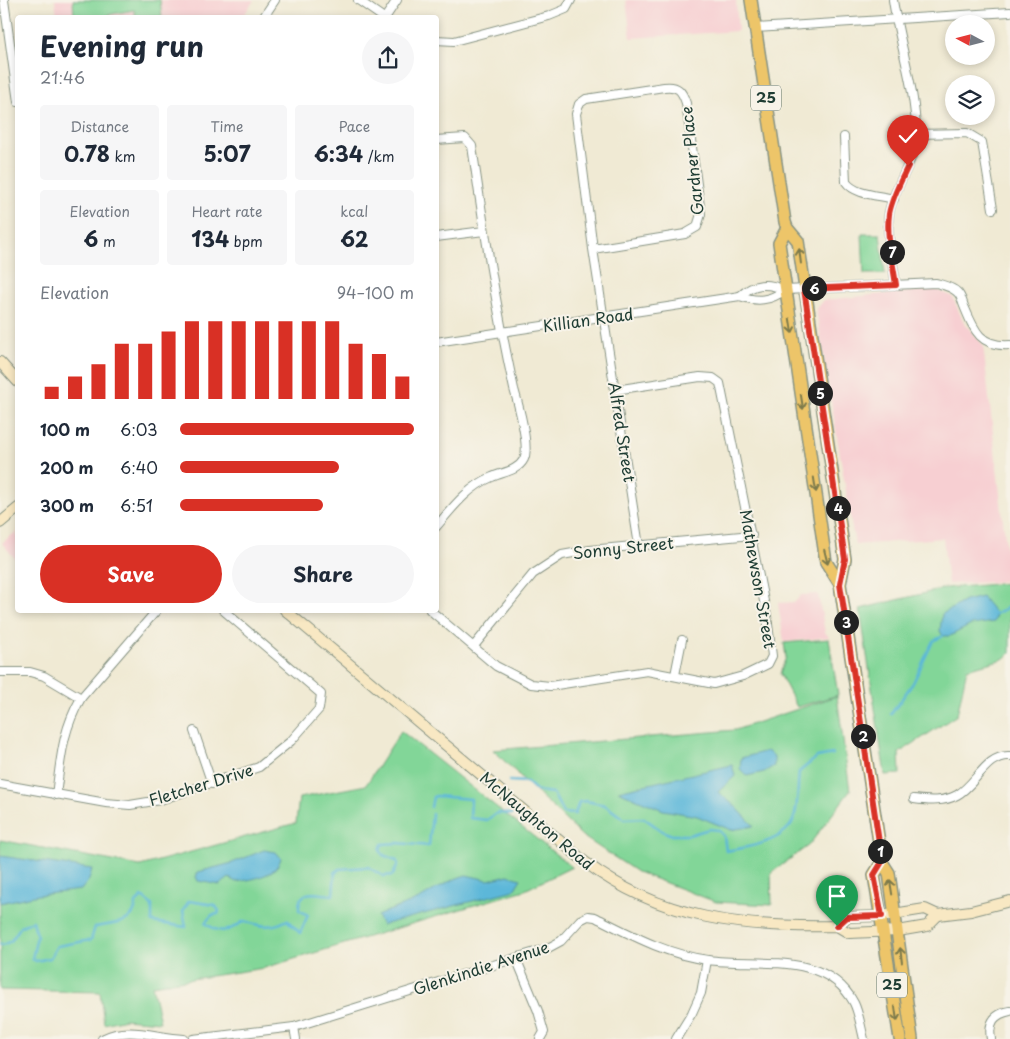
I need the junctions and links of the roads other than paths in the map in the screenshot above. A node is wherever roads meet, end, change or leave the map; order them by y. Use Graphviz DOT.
graph roads {
  1 [pos="4,0"];
  2 [pos="275,0"];
  3 [pos="358,0"];
  4 [pos="397,0"];
  5 [pos="571,0"];
  6 [pos="751,0"];
  7 [pos="893,0"];
  8 [pos="1010,12"];
  9 [pos="265,15"];
  10 [pos="380,15"];
  11 [pos="387,15"];
  12 [pos="896,18"];
  13 [pos="755,28"];
  14 [pos="439,40"];
  15 [pos="15,80"];
  16 [pos="916,134"];
  17 [pos="844,137"];
  18 [pos="439,140"];
  19 [pos="894,198"];
  20 [pos="993,209"];
  21 [pos="787,228"];
  22 [pos="484,231"];
  23 [pos="439,237"];
  24 [pos="593,248"];
  25 [pos="896,285"];
  26 [pos="804,289"];
  27 [pos="785,290"];
  28 [pos="740,296"];
  29 [pos="604,318"];
  30 [pos="502,333"];
  31 [pos="439,342"];
  32 [pos="1010,345"];
  33 [pos="0,362"];
  34 [pos="15,379"];
  35 [pos="616,390"];
  36 [pos="15,510"];
  37 [pos="0,523"];
  38 [pos="439,524"];
  39 [pos="752,535"];
  40 [pos="639,546"];
  41 [pos="840,584"];
  42 [pos="154,613"];
  43 [pos="226,613"];
  44 [pos="289,613"];
  45 [pos="434,613"];
  46 [pos="682,640"];
  47 [pos="474,646"];
  48 [pos="0,672"];
  49 [pos="675,675"];
  50 [pos="81,698"];
  51 [pos="194,731"];
  52 [pos="1010,756"];
  53 [pos="0,784"];
  54 [pos="212,784"];
  55 [pos="56,795"];
  56 [pos="914,799"];
  57 [pos="882,862"];
  58 [pos="1010,901"];
  59 [pos="895,914"];
  60 [pos="938,915"];
  61 [pos="882,916"];
  62 [pos="837,926"];
  63 [pos="884,931"];
  64 [pos="898,931"];
  65 [pos="516,958"];
  66 [pos="707,960"];
  67 [pos="1010,1011"];
  68 [pos="294,1027"];
  69 [pos="102,1039"];
  70 [pos="184,1039"];
  71 [pos="193,1039"];
  72 [pos="296,1039"];
  73 [pos="540,1039"];
  74 [pos="676,1039"];
  75 [pos="864,1039"];
  76 [pos="900,1039"];
  77 [pos="912,1039"];
  78 [pos="990,1039"];
  1 -- 15 [label="street"];
  2 -- 9 [label="street"];
  3 -- 10 [label="street"];
  4 -- 11 [label="street"];
  5 -- 14 [label="street"];
  6 -- 13 [label="main road, 25"];
  7 -- 12 [label="street"];
  8 -- 12 [label="street"];
  12 -- 13 [label="street"];
  12 -- 16 [label="street"];
  13 -- 21 [label="main road, 25"];
  16 -- 19 [label="street"];
  16 -- 20 [label="street"];
  17 -- 19 [label="street"];
  18 -- 22 [label="street"];
  19 -- 25 [label="street"];
  26 -- 21 [label="main road, 25, one-way"];
  21 -- 27 [label="main road, 25"];
  22 -- 23 [label="street"];
  22 -- 30 [label="street"];
  24 -- 24 [label="street, Gardner Place"];
  24 -- 29 [label="street, Gardner Place"];
  25 -- 26 [label="street"];
  25 -- 32 [label="street"];
  26 -- 27 [label="street"];
  26 -- 41 [label="main road, 25"];
  27 -- 28 [label="street, Killian Road"];
  27 -- 28 [label="street, Killian Road"];
  27 -- 41 [label="main road, 25, one-way"];
  28 -- 29 [label="street, Killian Road"];
  29 -- 30 [label="street, Killian Road"];
  29 -- 35 [label="street, Alfred Street"];
  30 -- 31 [label="street, Killian Road"];
  30 -- 38 [label="street"];
  33 -- 34 [label="street"];
  35 -- 39 [label="street, Mathewson Street"];
  35 -- 40 [label="street, Alfred Street"];
  36 -- 37 [label="street"];
  39 -- 40 [label="street, Sonny Street"];
  39 -- 49 [label="street, Mathewson Street"];
  40 -- 47 [label="street, Sonny Street"];
  41 -- 57 [label="main road, 25"];
  42 -- 50 [label="street"];
  43 -- 54 [label="street, Fletcher Drive"];
  44 -- 62 [label="street, McNaughton Road"];
  45 -- 47 [label="street, Mathewson Street"];
  46 -- 49 [label="street"];
  47 -- 49 [label="street, Mathewson Street"];
  48 -- 50 [label="street"];
  50 -- 55 [label="street"];
  51 -- 54 [label="street"];
  52 -- 56 [label="street"];
  53 -- 55 [label="street, Fletcher Drive"];
  54 -- 55 [label="street, Fletcher Drive"];
  59 -- 57 [label="main road, 25, one-way"];
  57 -- 61 [label="main road, 25"];
  58 -- 60 [label="street"];
  59 -- 60 [label="street, McNaughton Road"];
  59 -- 61 [label="street, McNaughton Road"];
  59 -- 64 [label="main road, 25"];
  60 -- 64 [label="street, McNaughton Road"];
  61 -- 62 [label="street, McNaughton Road"];
  61 -- 63 [label="main road, 25"];
  62 -- 63 [label="street, McNaughton Road"];
  63 -- 64 [label="street, McNaughton Road"];
  63 -- 76 [label="main road, 25, one-way"];
  77 -- 64 [label="main road, 25, one-way"];
  65 -- 66 [label="street, Glenkindie Avenue"];
  65 -- 68 [label="street, Glenkindie Avenue"];
  65 -- 73 [label="street"];
  66 -- 74 [label="street"];
  66 -- 75 [label="street, Glenkindie Avenue"];
  67 -- 78 [label="street"];
  68 -- 71 [label="street, Glenkindie Avenue"];
  68 -- 72 [label="street"];
  69 -- 70 [label="street"];
}
